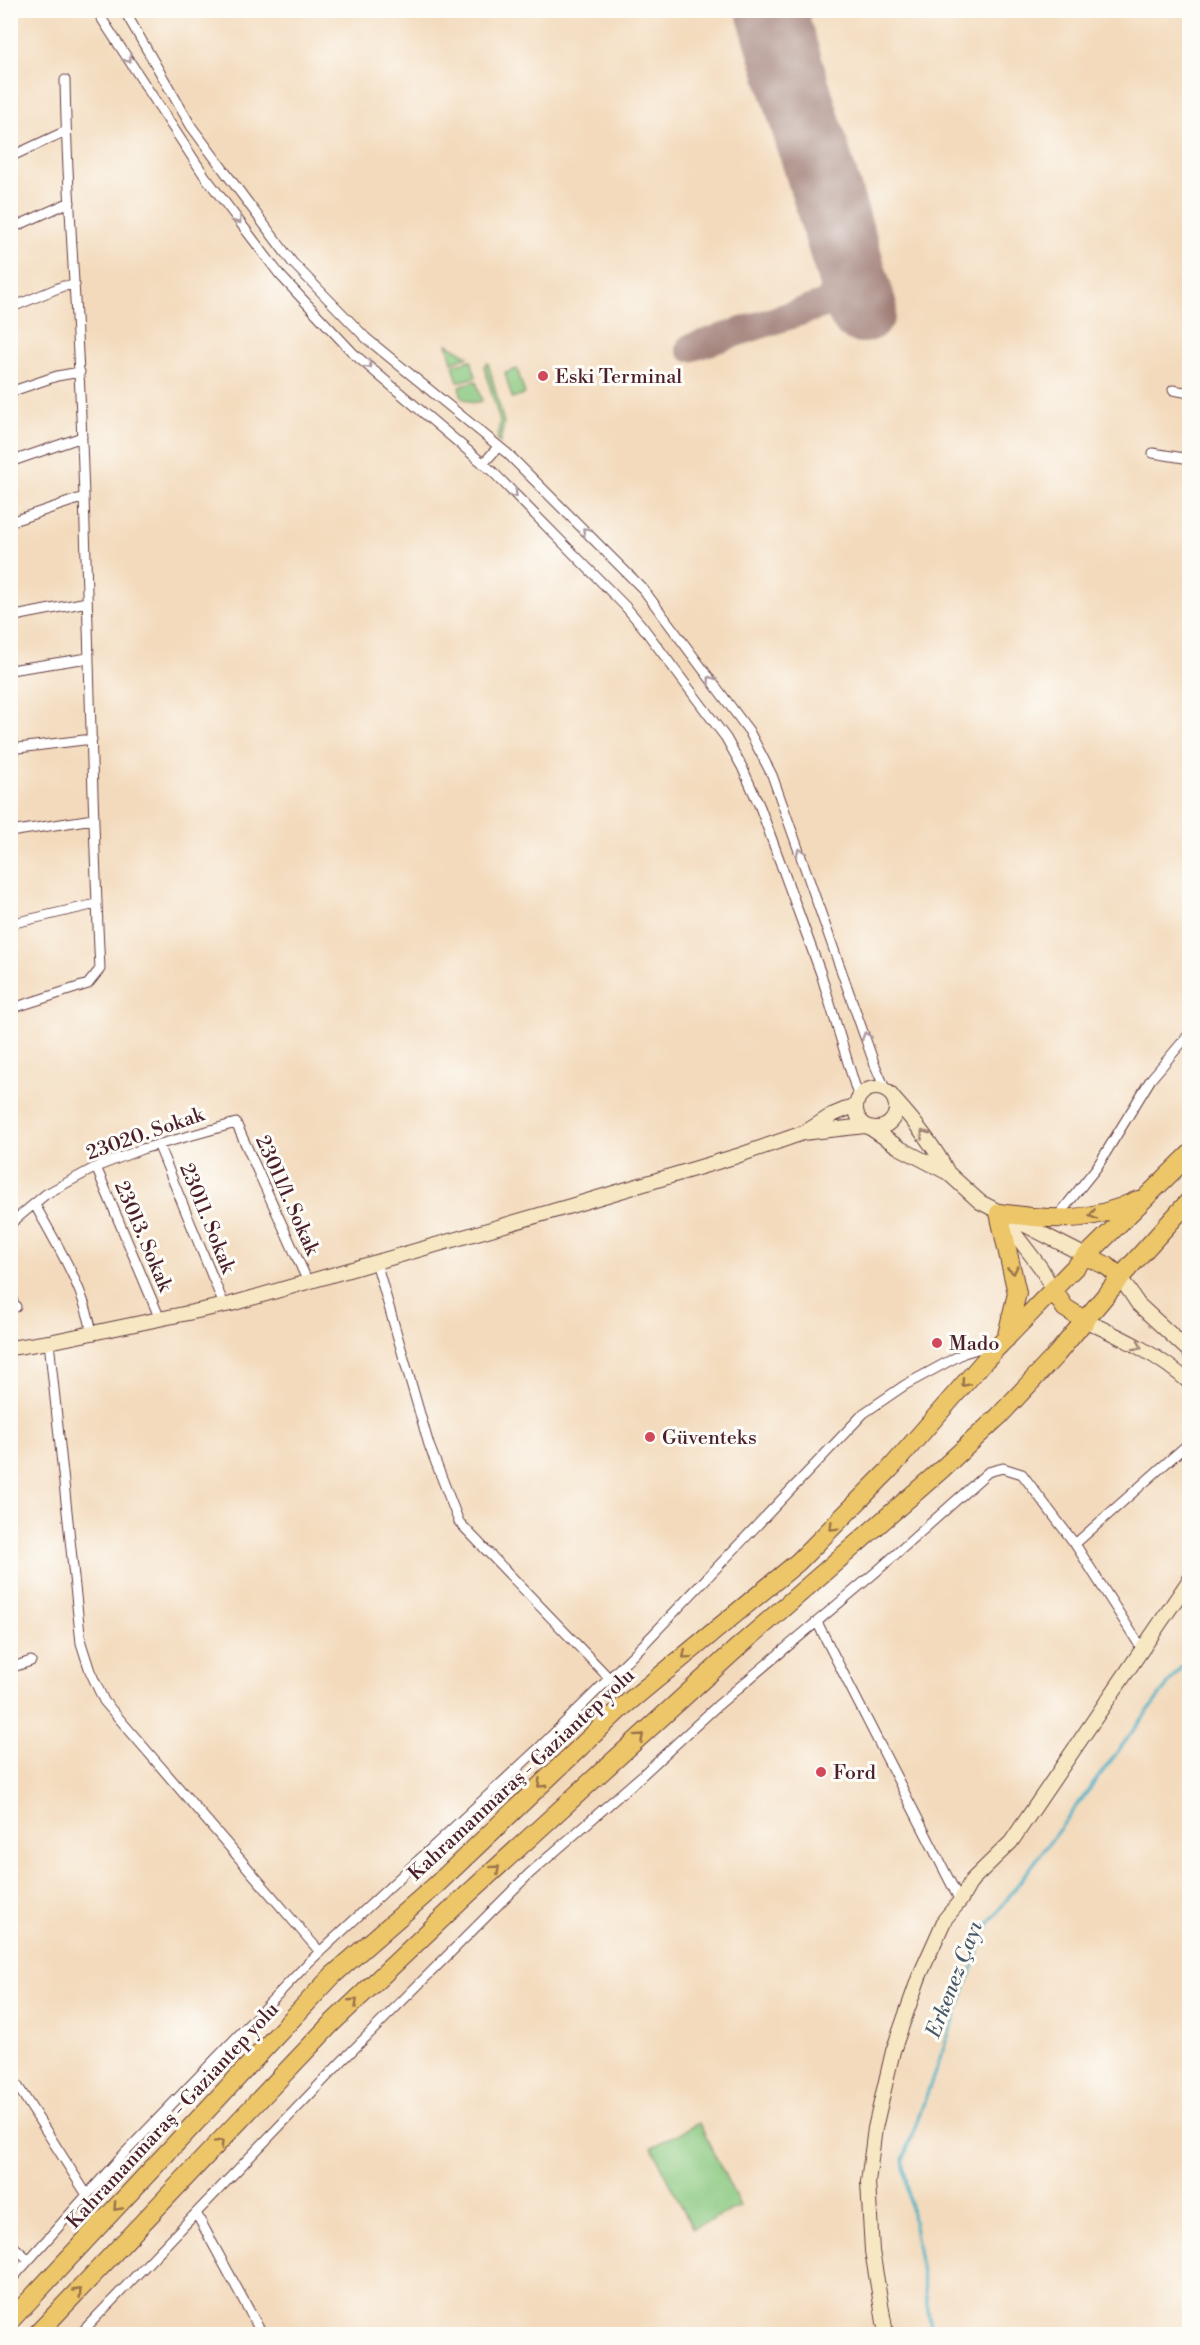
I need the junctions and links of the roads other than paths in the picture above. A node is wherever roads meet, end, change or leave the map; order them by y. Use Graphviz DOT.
graph roads {
  1 [pos="96,10"];
  2 [pos="124,10"];
  3 [pos="65,80"];
  4 [pos="66,131"];
  5 [pos="10,157"];
  6 [pos="70,202"];
  7 [pos="10,230"];
  8 [pos="75,285"];
  9 [pos="10,308"];
  10 [pos="80,372"];
  11 [pos="1173,390"];
  12 [pos="10,392"];
  13 [pos="1190,393"];
  14 [pos="82,437"];
  15 [pos="498,447"];
  16 [pos="1153,453"];
  17 [pos="1190,459"];
  18 [pos="10,462"];
  19 [pos="483,464"];
  20 [pos="84,497"];
  21 [pos="10,522"];
  22 [pos="87,602"];
  23 [pos="10,617"];
  24 [pos="88,658"];
  25 [pos="10,670"];
  26 [pos="92,739"];
  27 [pos="10,748"];
  28 [pos="93,819"];
  29 [pos="10,832"];
  30 [pos="96,904"];
  31 [pos="10,924"];
  32 [pos="10,1009"];
  33 [pos="1190,1034"];
  34 [pos="890,1095"];
  35 [pos="857,1102"];
  36 [pos="236,1123"];
  37 [pos="868,1126"];
  38 [pos="803,1133"];
  39 [pos="158,1144"];
  40 [pos="1190,1154"];
  41 [pos="96,1167"];
  42 [pos="948,1173"];
  43 [pos="1148,1195"];
  44 [pos="1190,1200"];
  45 [pos="35,1205"];
  46 [pos="999,1213"];
  47 [pos="1055,1219"];
  48 [pos="10,1224"];
  49 [pos="1086,1256"];
  50 [pos="376,1262"];
  51 [pos="1120,1277"];
  52 [pos="308,1282"];
  53 [pos="1053,1290"];
  54 [pos="10,1296"];
  55 [pos="224,1305"];
  56 [pos="16,1307"];
  57 [pos="160,1319"];
  58 [pos="1086,1321"];
  59 [pos="92,1332"];
  60 [pos="1005,1341"];
  61 [pos="49,1342"];
  62 [pos="10,1348"];
  63 [pos="1190,1352"];
  64 [pos="1190,1383"];
  65 [pos="1190,1442"];
  66 [pos="1075,1544"];
  67 [pos="1190,1579"];
  68 [pos="818,1622"];
  69 [pos="1142,1649"];
  70 [pos="31,1661"];
  71 [pos="10,1668"];
  72 [pos="609,1678"];
  73 [pos="960,1900"];
  74 [pos="320,1952"];
  75 [pos="10,2074"];
  76 [pos="87,2195"];
  77 [pos="196,2213"];
  78 [pos="10,2244"];
  79 [pos="29,2260"];
  80 [pos="10,2281"];
  81 [pos="10,2321"];
  82 [pos="37,2334"];
  83 [pos="80,2334"];
  84 [pos="262,2334"];
  85 [pos="886,2334"];
  1 -- 19 [label="street, one-way"];
  2 -- 15 [label="street"];
  3 -- 4 [label="street"];
  4 -- 5 [label="street"];
  4 -- 6 [label="street"];
  6 -- 7 [label="street"];
  6 -- 8 [label="street"];
  8 -- 9 [label="street"];
  8 -- 10 [label="street"];
  10 -- 12 [label="street"];
  10 -- 14 [label="street"];
  11 -- 13 [label="street"];
  14 -- 18 [label="street"];
  14 -- 20 [label="street"];
  15 -- 19 [label="street"];
  34 -- 15 [label="street, one-way"];
  16 -- 17 [label="street"];
  19 -- 35 [label="street, one-way"];
  20 -- 21 [label="street"];
  20 -- 22 [label="street"];
  22 -- 23 [label="street"];
  22 -- 24 [label="street"];
  24 -- 25 [label="street"];
  24 -- 26 [label="street"];
  26 -- 27 [label="street"];
  26 -- 28 [label="street"];
  28 -- 29 [label="street"];
  28 -- 30 [label="street"];
  30 -- 31 [label="street"];
  30 -- 32 [label="street"];
  33 -- 47 [label="street"];
  34 -- 35 [label="street"];
  34 -- 37 [label="street"];
  42 -- 34 [label="street, one-way"];
  35 -- 37 [label="street"];
  35 -- 38 [label="street"];
  36 -- 39 [label="street, 23020. Sokak"];
  36 -- 52 [label="street, 23011/1. Sokak"];
  37 -- 38 [label="street"];
  37 -- 42 [label="street"];
  38 -- 50 [label="street"];
  39 -- 41 [label="street, 23020. Sokak"];
  39 -- 55 [label="street, 23011. Sokak"];
  40 -- 43 [label="highway, Kahramanmaraş - Gaziantep yolu"];
  41 -- 45 [label="street, 23020. Sokak"];
  41 -- 57 [label="street, 23013. Sokak"];
  42 -- 46 [label="street"];
  43 -- 47 [label="highway, one-way"];
  43 -- 49 [label="highway, Kahramanmaraş - Gaziantep yolu"];
  44 -- 51 [label="highway"];
  45 -- 48 [label="street, 23020. Sokak"];
  45 -- 59 [label="street"];
  46 -- 47 [label="highway"];
  46 -- 49 [label="street"];
  46 -- 53 [label="street"];
  46 -- 60 [label="highway, one-way"];
  49 -- 51 [label="highway"];
  49 -- 53 [label="highway, Kahramanmaraş - Gaziantep yolu"];
  50 -- 52 [label="street"];
  50 -- 72 [label="street"];
  51 -- 58 [label="highway"];
  51 -- 63 [label="street"];
  52 -- 55 [label="street"];
  53 -- 58 [label="highway"];
  53 -- 60 [label="highway, Kahramanmaraş - Gaziantep yolu"];
  54 -- 56 [label="street"];
  55 -- 57 [label="street"];
  57 -- 59 [label="street"];
  58 -- 64 [label="street, one-way"];
  82 -- 58 [label="highway, one-way"];
  59 -- 61 [label="street"];
  60 -- 72 [label="street"];
  60 -- 81 [label="highway, Kahramanmaraş - Gaziantep yolu, one-way"];
  61 -- 62 [label="street"];
  61 -- 74 [label="street"];
  65 -- 66 [label="street"];
  66 -- 68 [label="street"];
  66 -- 69 [label="street"];
  67 -- 69 [label="street"];
  68 -- 73 [label="street"];
  68 -- 77 [label="street"];
  69 -- 73 [label="street"];
  70 -- 71 [label="street"];
  72 -- 74 [label="street"];
  73 -- 85 [label="street"];
  74 -- 76 [label="street"];
  75 -- 76 [label="street"];
  76 -- 79 [label="street"];
  77 -- 83 [label="street"];
  77 -- 84 [label="street"];
  78 -- 79 [label="street"];
  79 -- 80 [label="street"];
}
